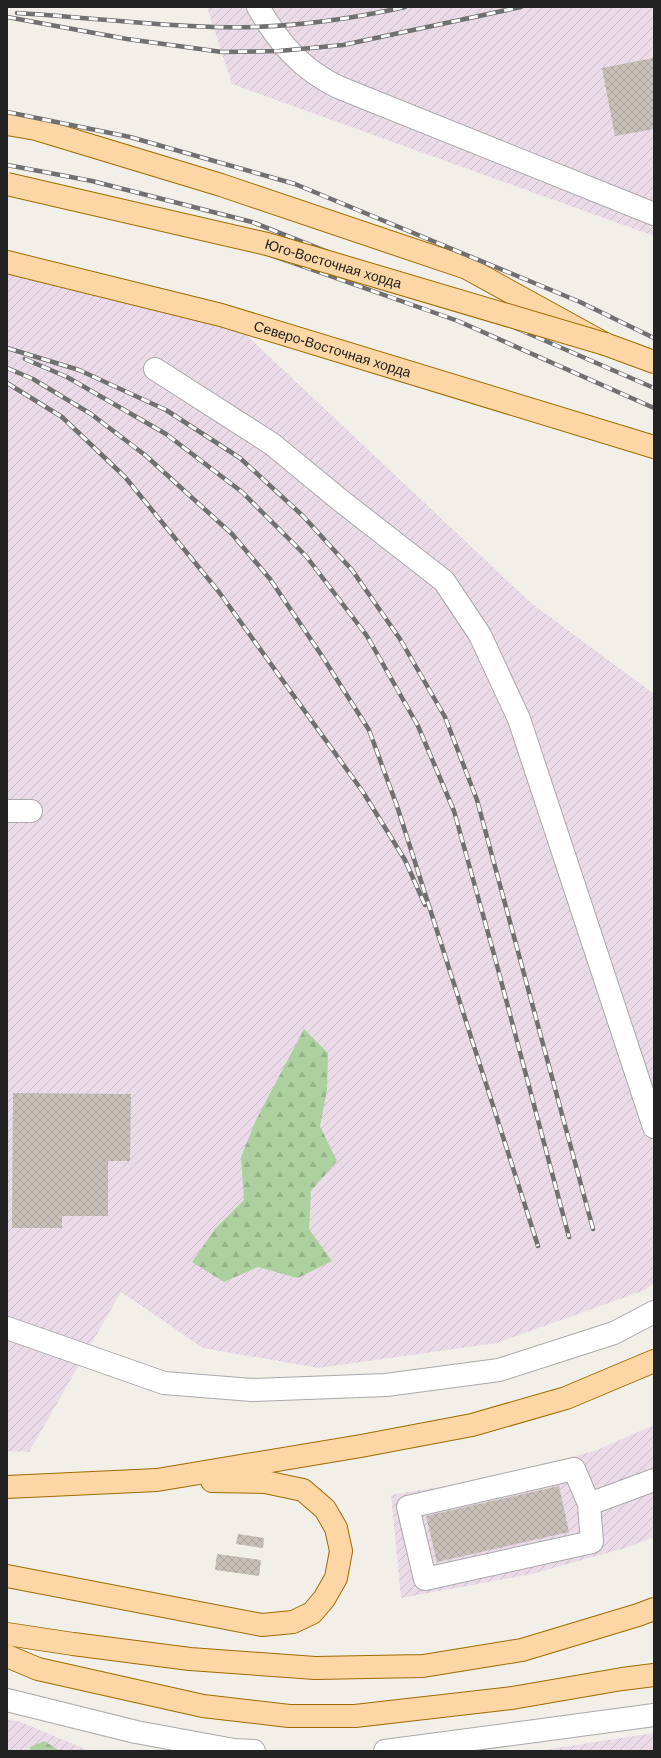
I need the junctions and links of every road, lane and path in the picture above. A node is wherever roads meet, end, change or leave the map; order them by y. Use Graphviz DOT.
graph roads {
  1 [pos="258,7"];
  2 [pos="7,124"];
  3 [pos="7,184"];
  4 [pos="654,214"];
  5 [pos="7,262"];
  6 [pos="605,344"];
  7 [pos="654,362"];
  8 [pos="155,369"];
  9 [pos="654,447"];
  10 [pos="7,811"];
  11 [pos="31,811"];
  12 [pos="654,1127"];
  13 [pos="654,1312"];
  14 [pos="7,1328"];
  15 [pos="654,1361"];
  16 [pos="157,1480"];
  17 [pos="654,1480"];
  18 [pos="7,1486"];
  19 [pos="589,1504"];
  20 [pos="7,1576"];
  21 [pos="654,1609"];
  22 [pos="7,1634"];
  23 [pos="7,1656"];
  24 [pos="654,1675"];
  25 [pos="7,1700"];
  26 [pos="654,1715"];
  27 [pos="254,1751"];
  28 [pos="385,1751"];
  1 -- 4 [label="lane"];
  2 -- 6 [label="main road, bridge"];
  3 -- 6 [label="main road, Юго-Восточная хорда, bridge"];
  5 -- 9 [label="main road, Северо-Восточная хорда"];
  6 -- 7 [label="main road, Юго-Восточная хорда"];
  8 -- 12 [label="lane"];
  10 -- 11 [label="lane"];
  13 -- 14 [label="lane"];
  15 -- 16 [label="main road"];
  16 -- 18 [label="main road"];
  16 -- 20 [label="main road"];
  17 -- 19 [label="lane"];
  19 -- 19 [label="lane"];
  21 -- 22 [label="main road"];
  23 -- 24 [label="main road"];
  25 -- 27 [label="lane"];
  26 -- 28 [label="lane"];
}
